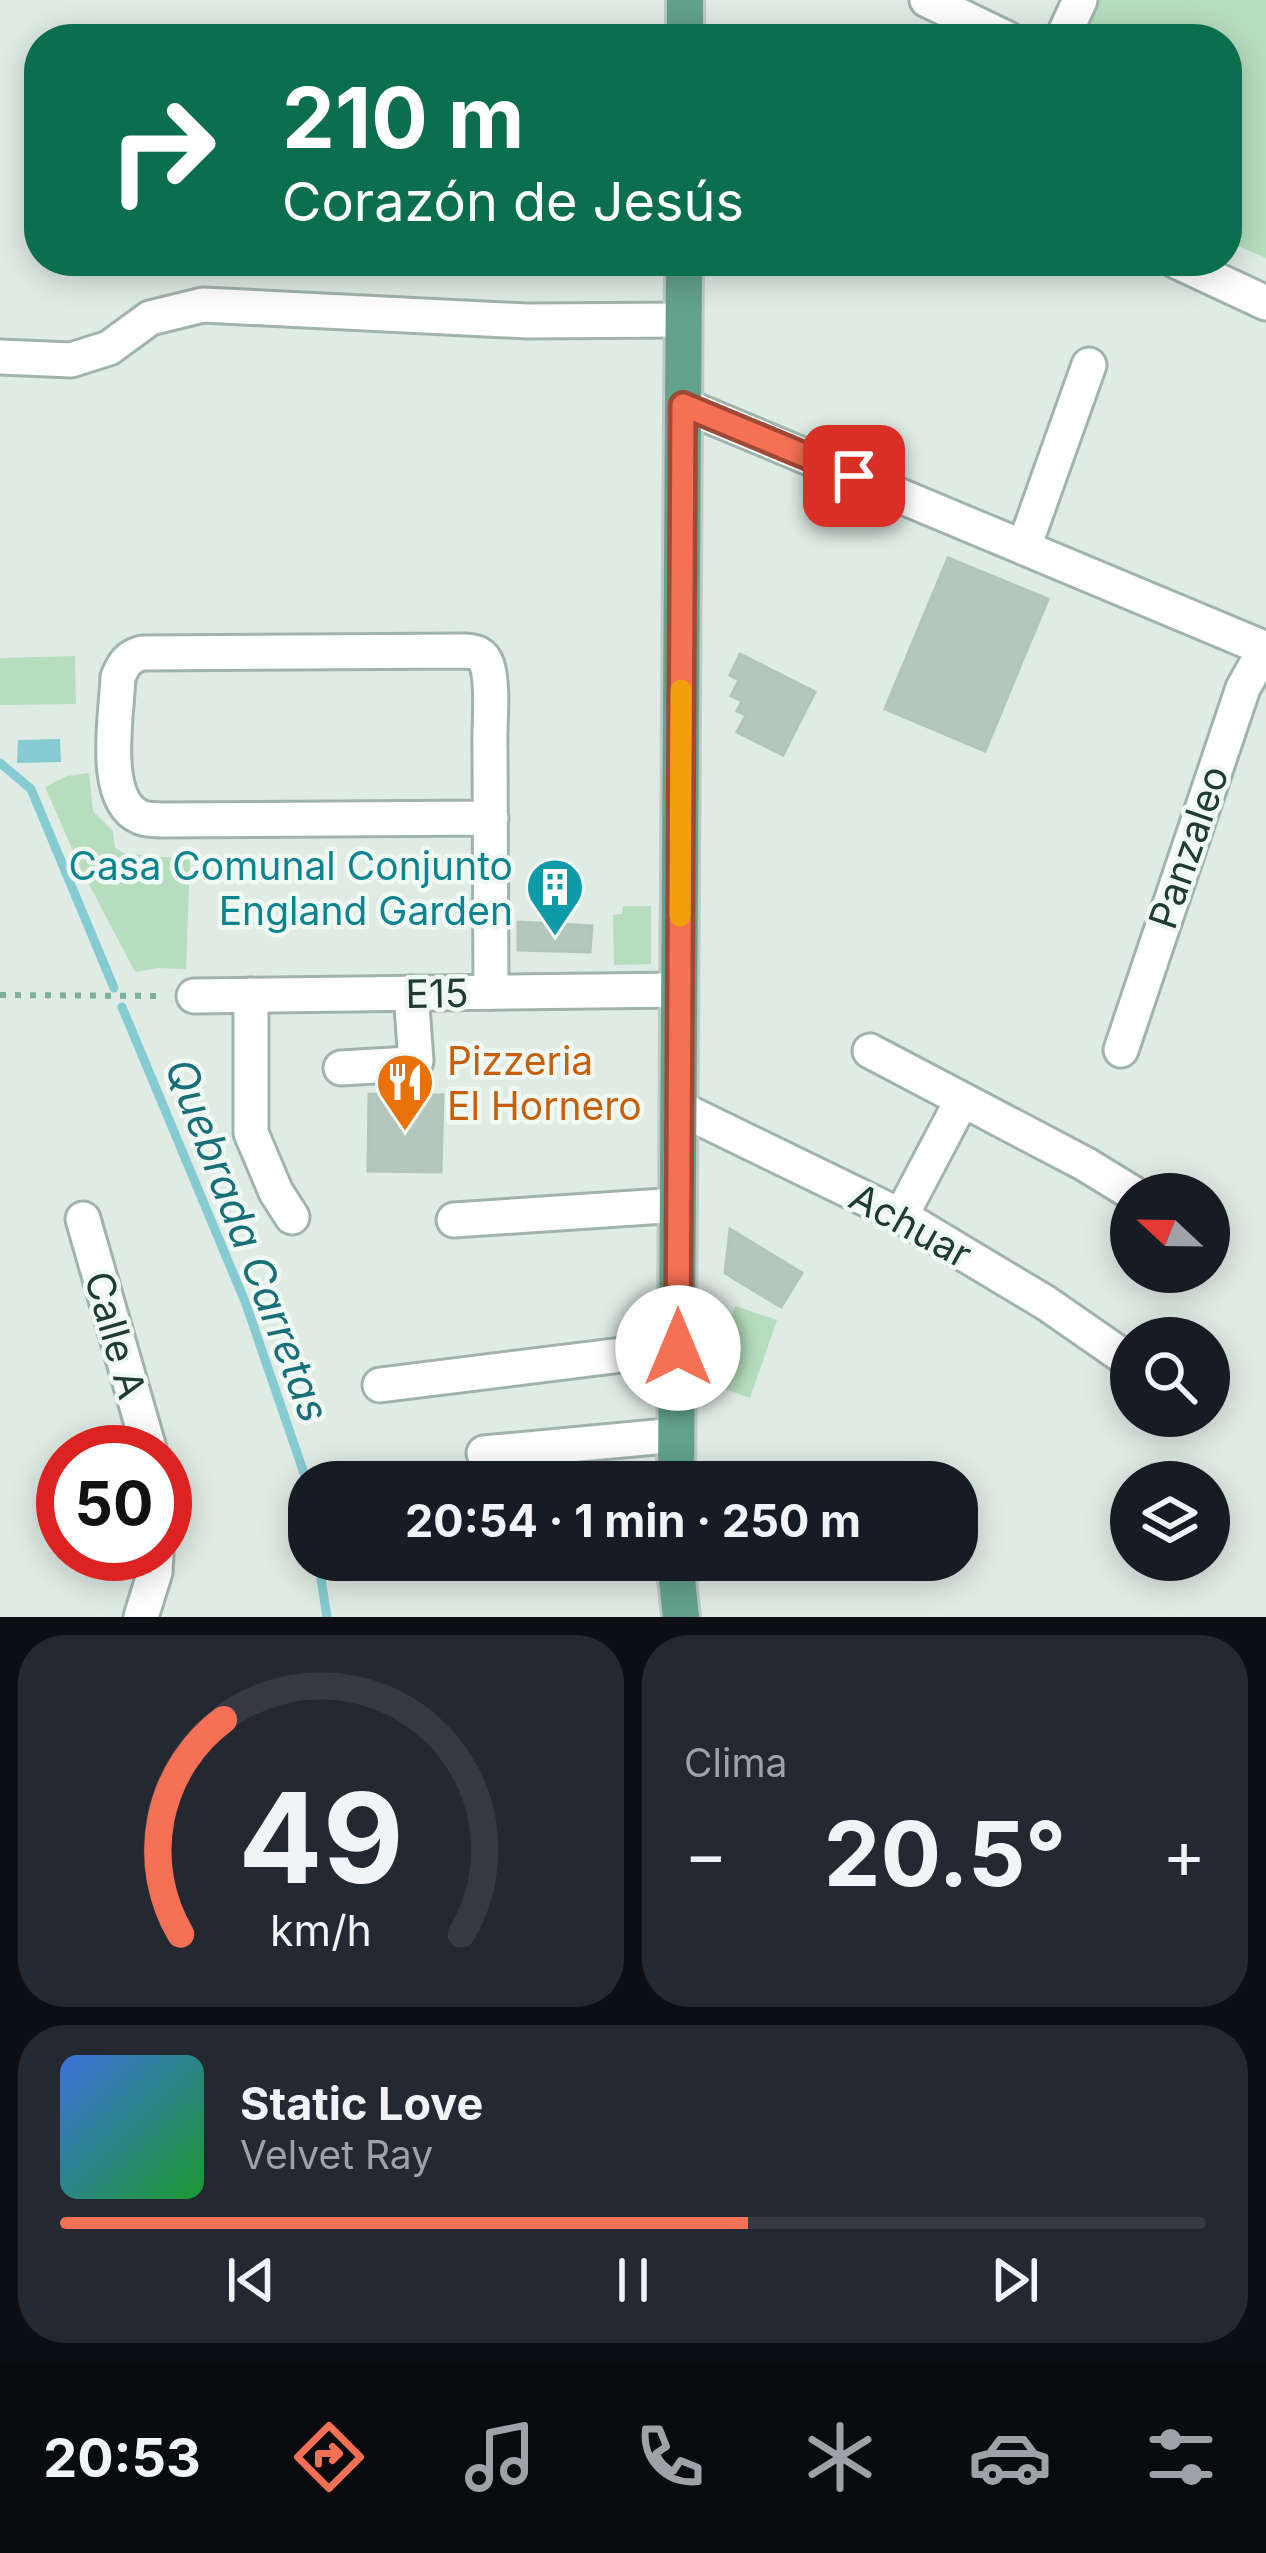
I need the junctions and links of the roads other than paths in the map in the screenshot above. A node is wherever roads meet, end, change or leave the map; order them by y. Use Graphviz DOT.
graph roads {
  1 [pos="927,0"];
  2 [pos="977,24"];
  3 [pos="684,276"];
  4 [pos="1208,276"];
  5 [pos="1266,303"];
  6 [pos="683,320"];
  7 [pos="0,357"];
  8 [pos="1089,365"];
  9 [pos="683,405"];
  10 [pos="1024,547"];
  11 [pos="1266,649"];
  12 [pos="491,818"];
  13 [pos="680,990"];
  14 [pos="491,992"];
  15 [pos="411,993"];
  16 [pos="251,995"];
  17 [pos="194,996"];
  18 [pos="1121,1050"];
  19 [pos="870,1051"];
  20 [pos="341,1068"];
  21 [pos="962,1100"];
  22 [pos="680,1108"];
  23 [pos="1110,1179"];
  24 [pos="679,1205"];
  25 [pos="292,1216"];
  26 [pos="901,1216"];
  27 [pos="83,1219"];
  28 [pos="454,1220"];
  29 [pos="1110,1347"];
  30 [pos="678,1348"];
  31 [pos="380,1384"];
  32 [pos="142,1425"];
  33 [pos="677,1436"];
  34 [pos="484,1453"];
  35 [pos="676,1461"];
  36 [pos="152,1581"];
  37 [pos="678,1581"];
  38 [pos="141,1617"];
  39 [pos="682,1617"];
  1 -- 2 [label="street"];
  3 -- 6 [label="main road"];
  4 -- 5 [label="street"];
  6 -- 7 [label="street"];
  6 -- 9 [label="main road"];
  8 -- 10 [label="street"];
  9 -- 10 [label="street"];
  9 -- 13 [label="main road"];
  10 -- 11 [label="street"];
  11 -- 18 [label="street, Panzaleo"];
  12 -- 12 [label="street"];
  12 -- 14 [label="street"];
  13 -- 14 [label="street, E15"];
  13 -- 22 [label="main road"];
  14 -- 15 [label="street, E15"];
  15 -- 16 [label="street, E15"];
  15 -- 20 [label="street"];
  16 -- 17 [label="street, E15"];
  16 -- 25 [label="street"];
  19 -- 21 [label="street"];
  21 -- 23 [label="street"];
  21 -- 26 [label="street"];
  22 -- 24 [label="main road"];
  22 -- 26 [label="street, Achuar"];
  24 -- 28 [label="street"];
  24 -- 30 [label="main road"];
  26 -- 29 [label="street, Achuar"];
  27 -- 32 [label="street, Calle A"];
  30 -- 31 [label="street"];
  30 -- 33 [label="main road"];
  33 -- 34 [label="street"];
  33 -- 35 [label="main road"];
  36 -- 38 [label="street"];
  37 -- 39 [label="main road"];
}
